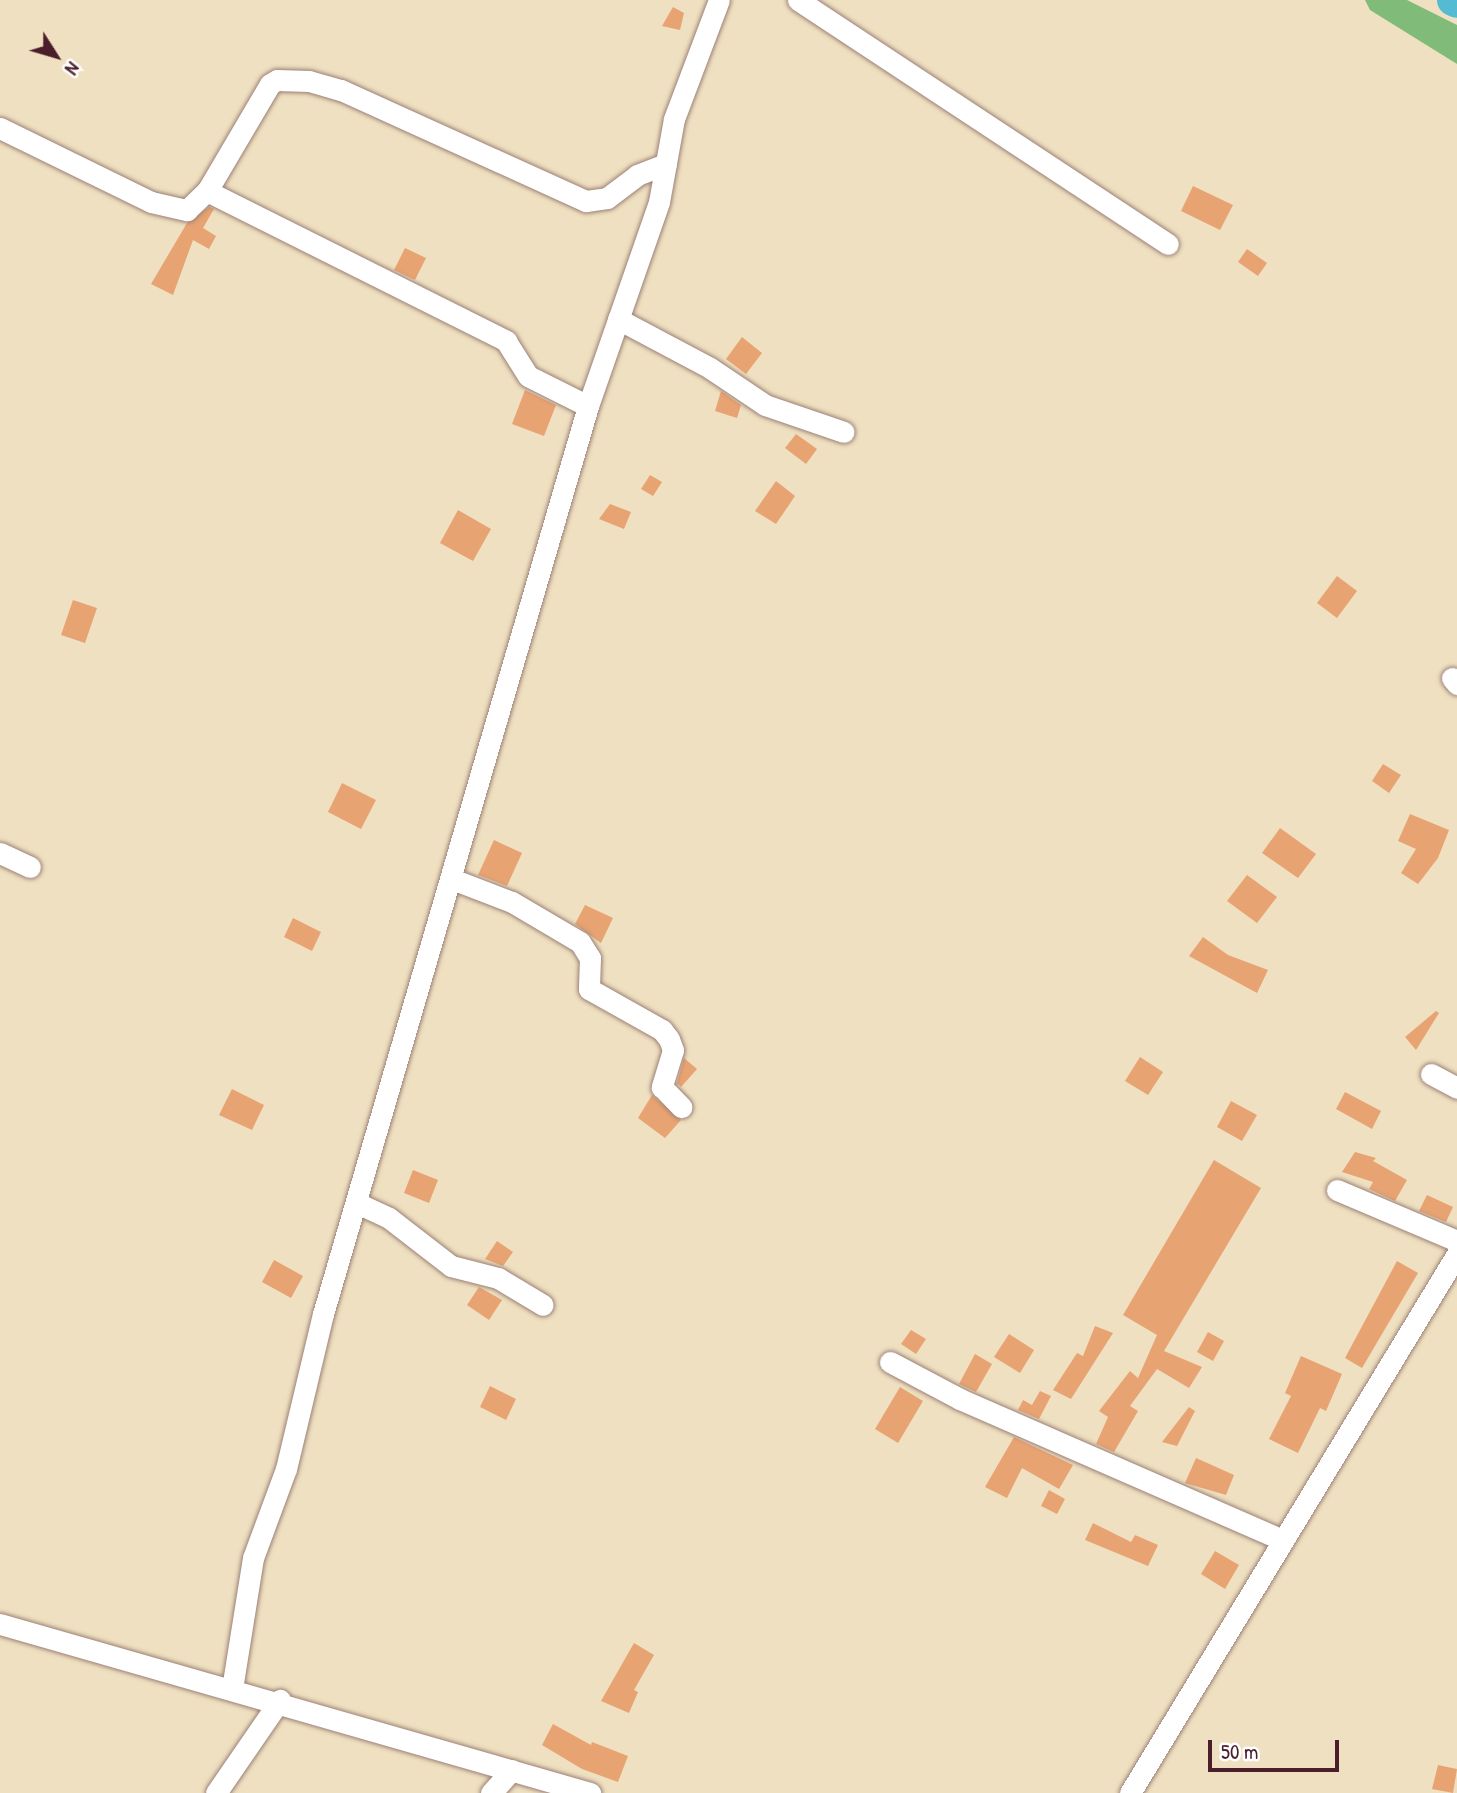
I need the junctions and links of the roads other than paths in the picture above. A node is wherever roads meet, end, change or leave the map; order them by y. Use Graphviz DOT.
graph roads {
  1 [pos="719,0"];
  2 [pos="798,0"];
  3 [pos="0,128"];
  4 [pos="666,164"];
  5 [pos="207,191"];
  6 [pos="1168,244"];
  7 [pos="618,319"];
  8 [pos="588,406"];
  9 [pos="844,432"];
  10 [pos="0,853"];
  11 [pos="30,867"];
  12 [pos="452,879"];
  13 [pos="1431,1074"];
  14 [pos="1457,1088"];
  15 [pos="681,1107"];
  16 [pos="1337,1190"];
  17 [pos="357,1203"];
  18 [pos="1457,1241"];
  19 [pos="1457,1254"];
  20 [pos="543,1305"];
  21 [pos="890,1362"];
  22 [pos="1281,1539"];
  23 [pos="0,1624"];
  24 [pos="232,1689"];
  25 [pos="280,1700"];
  26 [pos="512,1770"];
  27 [pos="216,1793"];
  28 [pos="491,1793"];
  29 [pos="590,1793"];
  30 [pos="1130,1793"];
  1 -- 4 [label="street"];
  2 -- 6 [label="street"];
  3 -- 5 [label="street"];
  4 -- 5 [label="street"];
  4 -- 7 [label="street"];
  5 -- 8 [label="street"];
  7 -- 8 [label="street"];
  7 -- 9 [label="street"];
  8 -- 12 [label="street"];
  10 -- 11 [label="street"];
  12 -- 15 [label="street"];
  12 -- 17 [label="street"];
  13 -- 14 [label="street"];
  16 -- 18 [label="street"];
  17 -- 20 [label="street"];
  17 -- 24 [label="street"];
  19 -- 22 [label="street"];
  21 -- 22 [label="street"];
  22 -- 30 [label="street"];
  23 -- 24 [label="street"];
  24 -- 25 [label="street"];
  25 -- 26 [label="street"];
  25 -- 27 [label="street"];
  26 -- 28 [label="street"];
  26 -- 29 [label="street"];
}
